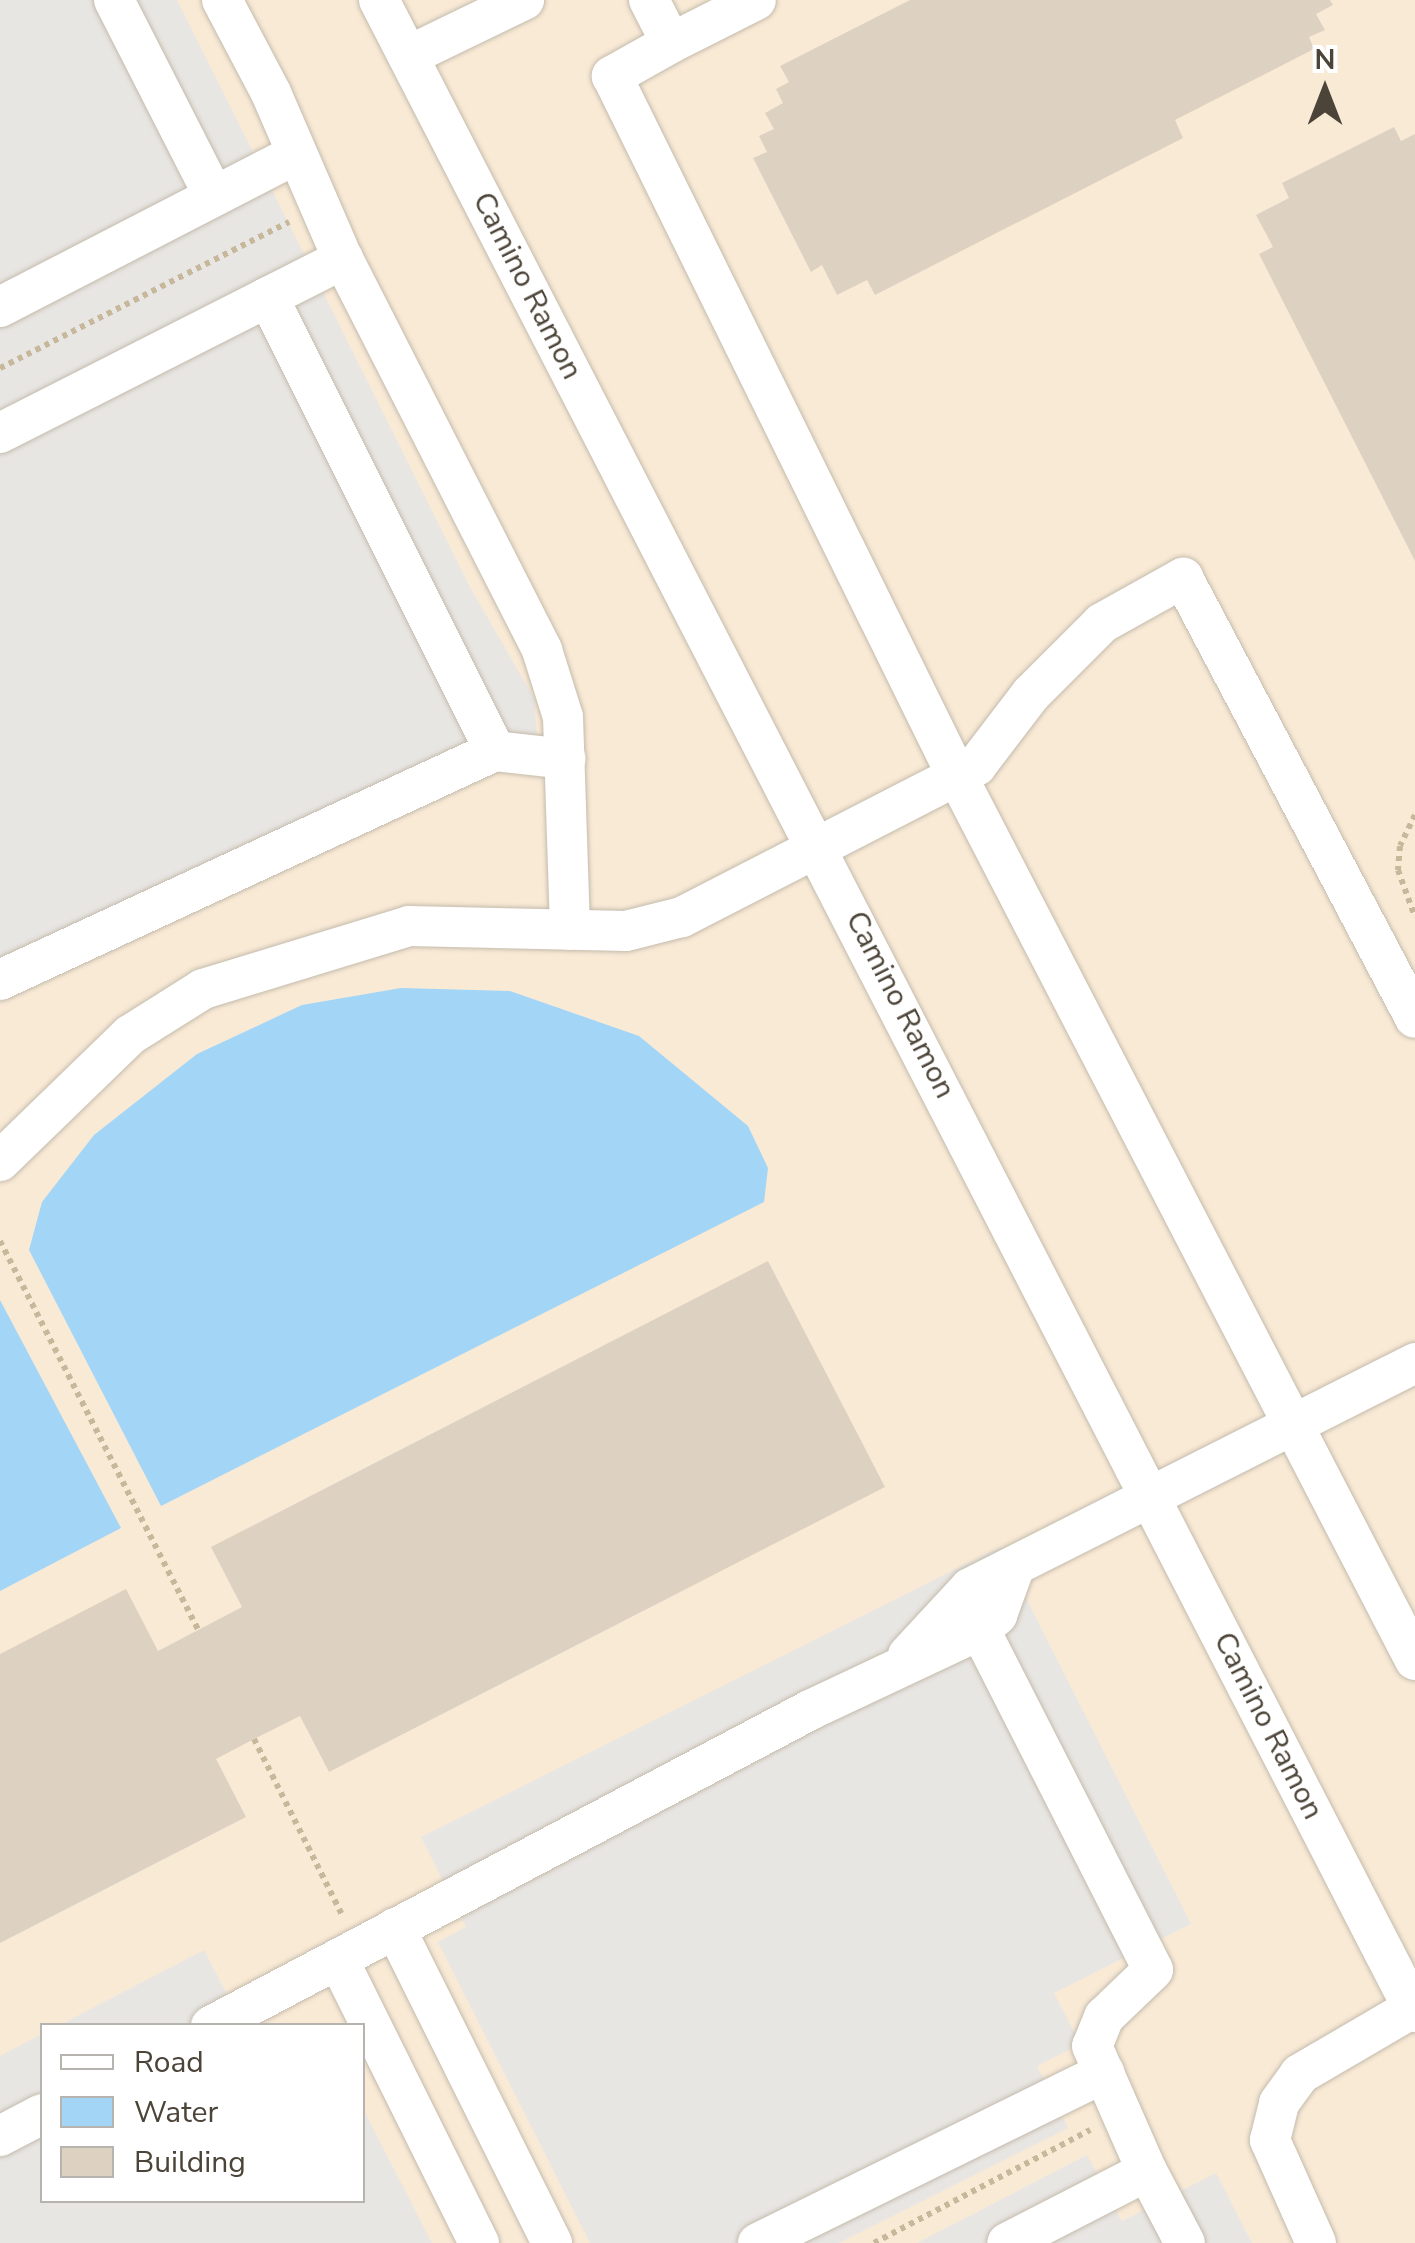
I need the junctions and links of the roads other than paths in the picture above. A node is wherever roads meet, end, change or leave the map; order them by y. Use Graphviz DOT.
graph roads {
  1 [pos="114,0"];
  2 [pos="222,0"];
  3 [pos="380,0"];
  4 [pos="524,0"];
  5 [pos="649,0"];
  6 [pos="756,0"];
  7 [pos="671,44"];
  8 [pos="408,56"];
  9 [pos="296,154"];
  10 [pos="214,196"];
  11 [pos="343,259"];
  12 [pos="268,297"];
  13 [pos="0,307"];
  14 [pos="0,434"];
  15 [pos="495,751"];
  16 [pos="566,759"];
  17 [pos="955,772"];
  18 [pos="818,845"];
  19 [pos="570,930"];
  20 [pos="0,980"];
  21 [pos="1415,1018"];
  22 [pos="0,1161"];
  23 [pos="1415,1363"];
  24 [pos="1295,1423"];
  25 [pos="1151,1496"];
  26 [pos="1013,1571"];
  27 [pos="980,1630"];
  28 [pos="1415,1660"];
  29 [pos="891,1672"];
  30 [pos="395,1928"];
  31 [pos="348,1954"];
  32 [pos="1414,2010"];
  33 [pos="217,2023"];
  34 [pos="1104,2073"];
  35 [pos="40,2115"];
  36 [pos="2,2135"];
  37 [pos="1147,2171"];
  38 [pos="479,2243"];
  39 [pos="552,2243"];
  40 [pos="758,2243"];
  41 [pos="1007,2243"];
  42 [pos="1185,2243"];
  43 [pos="1316,2243"];
  1 -- 10 [label="street"];
  2 -- 9 [label="street"];
  3 -- 8 [label="street, Camino Ramon"];
  4 -- 8 [label="street"];
  5 -- 7 [label="street"];
  6 -- 7 [label="street"];
  7 -- 17 [label="street"];
  8 -- 18 [label="street, Camino Ramon"];
  9 -- 10 [label="street"];
  9 -- 11 [label="street"];
  10 -- 13 [label="street"];
  11 -- 12 [label="street"];
  11 -- 16 [label="street"];
  12 -- 14 [label="street"];
  12 -- 15 [label="street"];
  15 -- 16 [label="street"];
  15 -- 20 [label="street"];
  16 -- 19 [label="street"];
  17 -- 18 [label="street"];
  17 -- 21 [label="street"];
  17 -- 24 [label="street"];
  18 -- 19 [label="street"];
  18 -- 25 [label="street, Camino Ramon"];
  19 -- 22 [label="street"];
  23 -- 24 [label="street"];
  24 -- 25 [label="street"];
  24 -- 28 [label="street"];
  25 -- 26 [label="street"];
  25 -- 32 [label="street, Camino Ramon"];
  26 -- 27 [label="street"];
  26 -- 29 [label="street"];
  27 -- 29 [label="street"];
  27 -- 34 [label="street"];
  29 -- 30 [label="street"];
  30 -- 31 [label="street"];
  30 -- 39 [label="street"];
  31 -- 33 [label="street"];
  31 -- 38 [label="street"];
  32 -- 43 [label="street"];
  34 -- 37 [label="street"];
  34 -- 40 [label="street"];
  35 -- 36 [label="street"];
  37 -- 41 [label="street"];
  37 -- 42 [label="street"];
}
